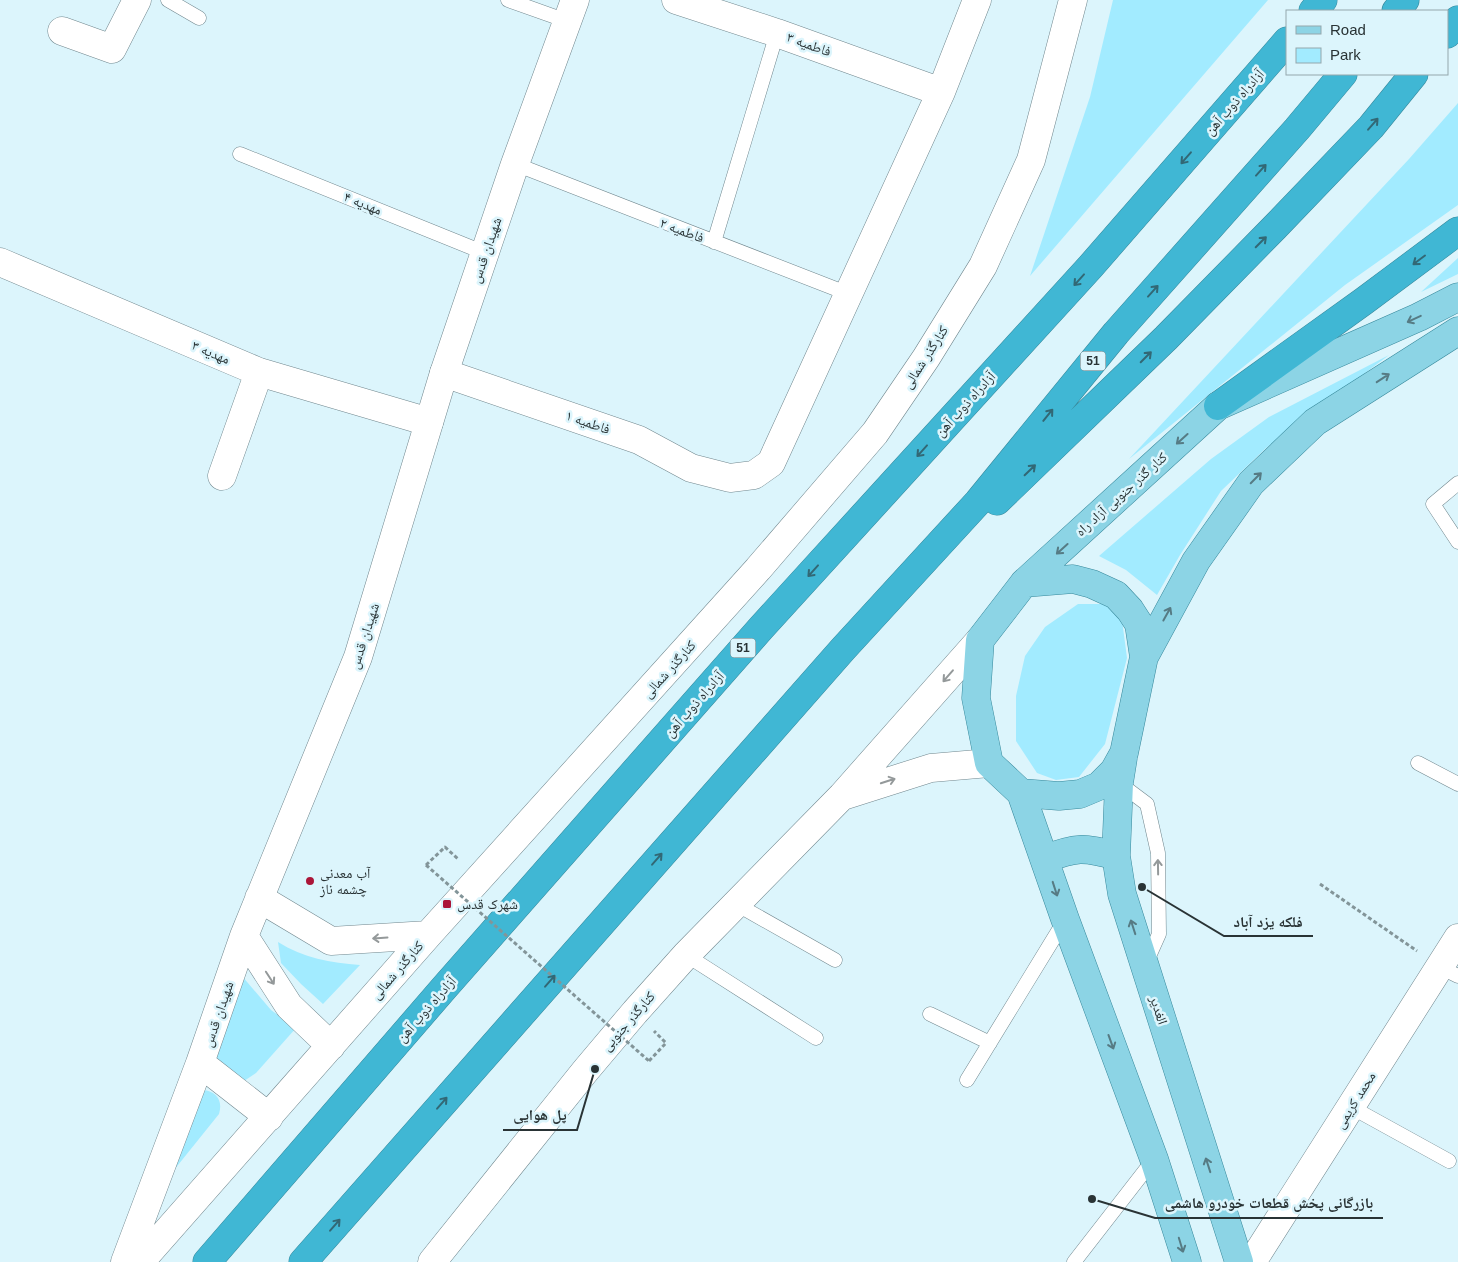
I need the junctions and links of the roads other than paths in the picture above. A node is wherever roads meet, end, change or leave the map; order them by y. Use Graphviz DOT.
graph roads {
  1 [pos="137,0"];
  2 [pos="168,0"];
  3 [pos="508,0"];
  4 [pos="676,0"];
  5 [pos="977,0"];
  6 [pos="1073,0"];
  7 [pos="1323,0"];
  8 [pos="1405,0"];
  9 [pos="1314,10"];
  10 [pos="1397,10"];
  11 [pos="571,11"];
  12 [pos="199,18"];
  13 [pos="1458,20"];
  14 [pos="62,31"];
  15 [pos="777,32"];
  16 [pos="1448,33"];
  17 [pos="1286,43"];
  18 [pos="1342,75"];
  19 [pos="1413,75"];
  20 [pos="941,92"];
  21 [pos="240,154"];
  22 [pos="515,164"];
  23 [pos="1458,231"];
  24 [pos="714,242"];
  25 [pos="485,253"];
  26 [pos="0,262"];
  27 [pos="849,294"];
  28 [pos="1458,297"];
  29 [pos="1458,332"];
  30 [pos="259,372"];
  31 [pos="444,373"];
  32 [pos="1218,406"];
  33 [pos="429,422"];
  34 [pos="222,476"];
  35 [pos="1458,483"];
  36 [pos="1458,542"];
  37 [pos="1024,583"];
  38 [pos="980,640"];
  39 [pos="843,649"];
  40 [pos="1144,657"];
  41 [pos="1124,753"];
  42 [pos="990,762"];
  43 [pos="1418,763"];
  44 [pos="1118,782"];
  45 [pos="1458,784"];
  46 [pos="1021,794"];
  47 [pos="842,796"];
  48 [pos="1116,856"];
  49 [pos="1045,859"];
  50 [pos="259,898"];
  51 [pos="736,904"];
  52 [pos="1065,919"];
  53 [pos="428,935"];
  54 [pos="244,936"];
  55 [pos="1458,938"];
  56 [pos="686,956"];
  57 [pos="835,960"];
  58 [pos="1145,966"];
  59 [pos="1449,972"];
  60 [pos="930,1014"];
  61 [pos="816,1038"];
  62 [pos="990,1043"];
  63 [pos="331,1046"];
  64 [pos="200,1063"];
  65 [pos="968,1080"];
  66 [pos="1351,1107"];
  67 [pos="270,1117"];
  68 [pos="1154,1159"];
  69 [pos="1449,1161"];
  70 [pos="125,1262"];
  71 [pos="140,1262"];
  72 [pos="208,1262"];
  73 [pos="303,1262"];
  74 [pos="432,1262"];
  75 [pos="1074,1262"];
  76 [pos="1187,1262"];
  77 [pos="1239,1262"];
  78 [pos="1252,1262"];
  1 -- 14 [label="street"];
  2 -- 12 [label="lane"];
  3 -- 11 [label="lane"];
  4 -- 15 [label="street, فاطمیه ۳"];
  5 -- 20 [label="street"];
  6 -- 53 [label="street, کنارگذر شمالی"];
  7 -- 9 [label="highway"];
  8 -- 10 [label="highway"];
  11 -- 22 [label="street, شهیدان قدس"];
  13 -- 16 [label="highway"];
  15 -- 20 [label="street, فاطمیه ۳"];
  15 -- 24 [label="lane"];
  17 -- 72 [label="highway, آزادراه ذوب آهن / 51, one-way"];
  39 -- 18 [label="highway, 51, one-way"];
  39 -- 19 [label="highway, one-way"];
  20 -- 27 [label="street"];
  21 -- 25 [label="lane, مهدیه ۴"];
  22 -- 24 [label="lane, فاطمیه ۲"];
  22 -- 25 [label="street, شهیدان قدس"];
  23 -- 32 [label="highway, one-way"];
  24 -- 27 [label="lane, فاطمیه ۲"];
  25 -- 31 [label="street, شهیدان قدس"];
  26 -- 30 [label="street, مهدیه ۳"];
  27 -- 31 [label="street, فاطمیه ۱"];
  28 -- 32 [label="main road, کنار گذر جنوبی آزاد راه, one-way"];
  40 -- 29 [label="main road, one-way"];
  30 -- 33 [label="street, مهدیه ۳"];
  30 -- 34 [label="street"];
  31 -- 33 [label="street, شهیدان قدس"];
  32 -- 37 [label="main road, کنار گذر جنوبی آزاد راه, one-way"];
  33 -- 50 [label="street, شهیدان قدس"];
  35 -- 36 [label="lane"];
  37 -- 38 [label="main road, کنار گذر جنوبی آزاد راه"];
  37 -- 40 [label="main road"];
  38 -- 42 [label="main road"];
  38 -- 47 [label="street, کنارگذر جنوبی, one-way"];
  73 -- 39 [label="highway, 51, one-way"];
  40 -- 41 [label="main road, الغدیر"];
  41 -- 44 [label="main road, الغدیر"];
  41 -- 46 [label="main road"];
  42 -- 46 [label="main road"];
  47 -- 42 [label="street, one-way"];
  43 -- 45 [label="lane"];
  44 -- 48 [label="main road, الغدیر"];
  58 -- 44 [label="lane, one-way"];
  46 -- 49 [label="main road"];
  47 -- 51 [label="street, کنارگذر جنوبی"];
  48 -- 49 [label="main road"];
  58 -- 48 [label="main road, الغدیر, one-way"];
  49 -- 52 [label="main road, one-way"];
  53 -- 50 [label="street, one-way"];
  50 -- 54 [label="street, شهیدان قدس"];
  51 -- 56 [label="street, کنارگذر جنوبی"];
  51 -- 57 [label="lane"];
  52 -- 62 [label="lane"];
  52 -- 68 [label="main road, one-way"];
  53 -- 63 [label="street, کنارگذر شمالی"];
  54 -- 63 [label="street, one-way"];
  54 -- 64 [label="street, شهیدان قدس"];
  55 -- 59 [label="street, محمد کریمی"];
  56 -- 61 [label="lane"];
  56 -- 74 [label="street, کنارگذر جنوبی"];
  77 -- 58 [label="main road, الغدیر, one-way"];
  59 -- 66 [label="street, محمد کریمی"];
  60 -- 62 [label="lane"];
  62 -- 65 [label="lane"];
  63 -- 67 [label="street, کنارگذر شمالی"];
  64 -- 67 [label="street"];
  64 -- 70 [label="street, شهیدان قدس"];
  66 -- 69 [label="lane"];
  66 -- 78 [label="street, محمد کریمی"];
  67 -- 71 [label="street, کنارگذر شمالی"];
  68 -- 75 [label="lane"];
  68 -- 76 [label="main road, one-way"];
}
